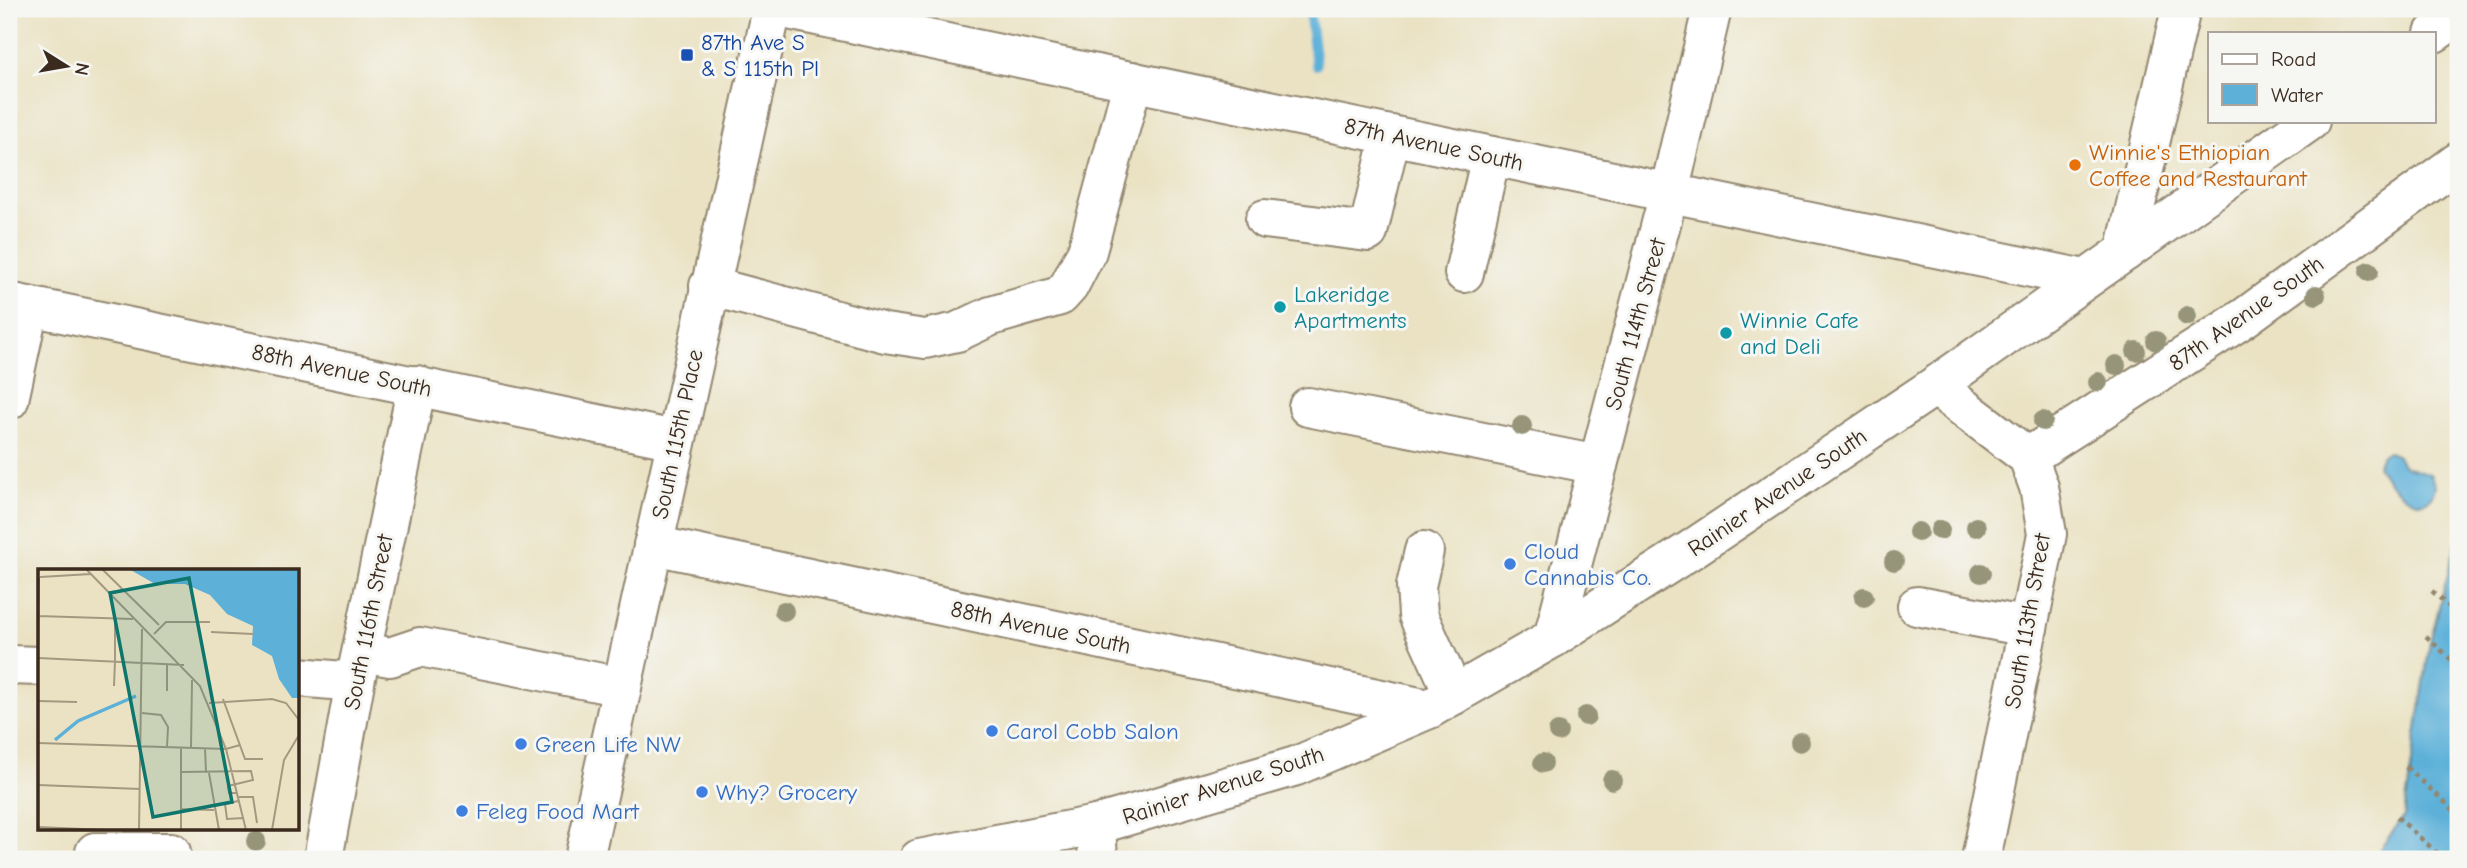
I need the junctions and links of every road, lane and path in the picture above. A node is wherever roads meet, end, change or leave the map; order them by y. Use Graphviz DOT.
graph roads {
  1 [pos="772,9"];
  2 [pos="783,9"];
  3 [pos="1712,9"];
  4 [pos="2181,9"];
  5 [pos="2458,16"];
  6 [pos="2435,32"];
  7 [pos="1133,81"];
  8 [pos="2309,122"];
  9 [pos="1391,135"];
  10 [pos="1491,156"];
  11 [pos="2458,162"];
  12 [pos="1670,193"];
  13 [pos="1265,219"];
  14 [pos="2125,252"];
  15 [pos="1464,273"];
  16 [pos="2085,279"];
  17 [pos="709,286"];
  18 [pos="19,304"];
  19 [pos="417,385"];
  20 [pos="1935,386"];
  21 [pos="9,400"];
  22 [pos="1308,407"];
  23 [pos="675,440"];
  24 [pos="2028,457"];
  25 [pos="1598,465"];
  26 [pos="653,545"];
  27 [pos="1424,551"];
  28 [pos="2432,592"];
  29 [pos="1917,606"];
  30 [pos="2458,615"];
  31 [pos="2028,627"];
  32 [pos="2426,636"];
  33 [pos="1553,638"];
  34 [pos="9,665"];
  35 [pos="38,666"];
  36 [pos="2458,666"];
  37 [pos="358,667"];
  38 [pos="299,677"];
  39 [pos="622,687"];
  40 [pos="1441,702"];
  41 [pos="2406,767"];
  42 [pos="2458,814"];
  43 [pos="2397,817"];
  44 [pos="1097,842"];
  45 [pos="94,859"];
  46 [pos="171,859"];
  47 [pos="323,859"];
  48 [pos="584,859"];
  49 [pos="919,859"];
  50 [pos="1981,859"];
  51 [pos="2444,859"];
  1 -- 17 [label="street, South 115th Place"];
  2 -- 7 [label="street, 87th Avenue South"];
  3 -- 12 [label="street, South 114th Street"];
  4 -- 14 [label="street"];
  5 -- 6 [label="street"];
  7 -- 9 [label="street, 87th Avenue South"];
  7 -- 17 [label="street"];
  8 -- 14 [label="street, Rainier Avenue South"];
  9 -- 10 [label="street, 87th Avenue South"];
  9 -- 13 [label="street"];
  10 -- 12 [label="street, 87th Avenue South"];
  10 -- 15 [label="street"];
  11 -- 24 [label="street, 87th Avenue South"];
  12 -- 16 [label="street, 87th Avenue South"];
  12 -- 25 [label="street, South 114th Street"];
  14 -- 16 [label="street, Rainier Avenue South"];
  16 -- 20 [label="street, Rainier Avenue South"];
  17 -- 23 [label="street, South 115th Place"];
  18 -- 19 [label="street, 88th Avenue South"];
  18 -- 21 [label="street"];
  19 -- 23 [label="street, 88th Avenue South"];
  19 -- 37 [label="street, South 116th Street"];
  20 -- 24 [label="street"];
  20 -- 33 [label="street, Rainier Avenue South"];
  22 -- 25 [label="street"];
  23 -- 26 [label="street, South 115th Place"];
  24 -- 31 [label="street, South 113th Street"];
  25 -- 33 [label="street, South 114th Street"];
  26 -- 39 [label="street, South 115th Place"];
  26 -- 40 [label="street, 88th Avenue South"];
  27 -- 40 [label="street"];
  28 -- 30 [label="path"];
  29 -- 31 [label="street"];
  31 -- 50 [label="street, South 113th Street"];
  32 -- 36 [label="path"];
  33 -- 40 [label="street, Rainier Avenue South"];
  34 -- 35 [label="street"];
  37 -- 38 [label="street"];
  37 -- 39 [label="street"];
  37 -- 47 [label="street, South 116th Street"];
  39 -- 48 [label="street, South 115th Place"];
  40 -- 44 [label="street, Rainier Avenue South"];
  41 -- 42 [label="path"];
  43 -- 51 [label="path"];
  44 -- 49 [label="street, Rainier Avenue South"];
  45 -- 46 [label="street"];
}
